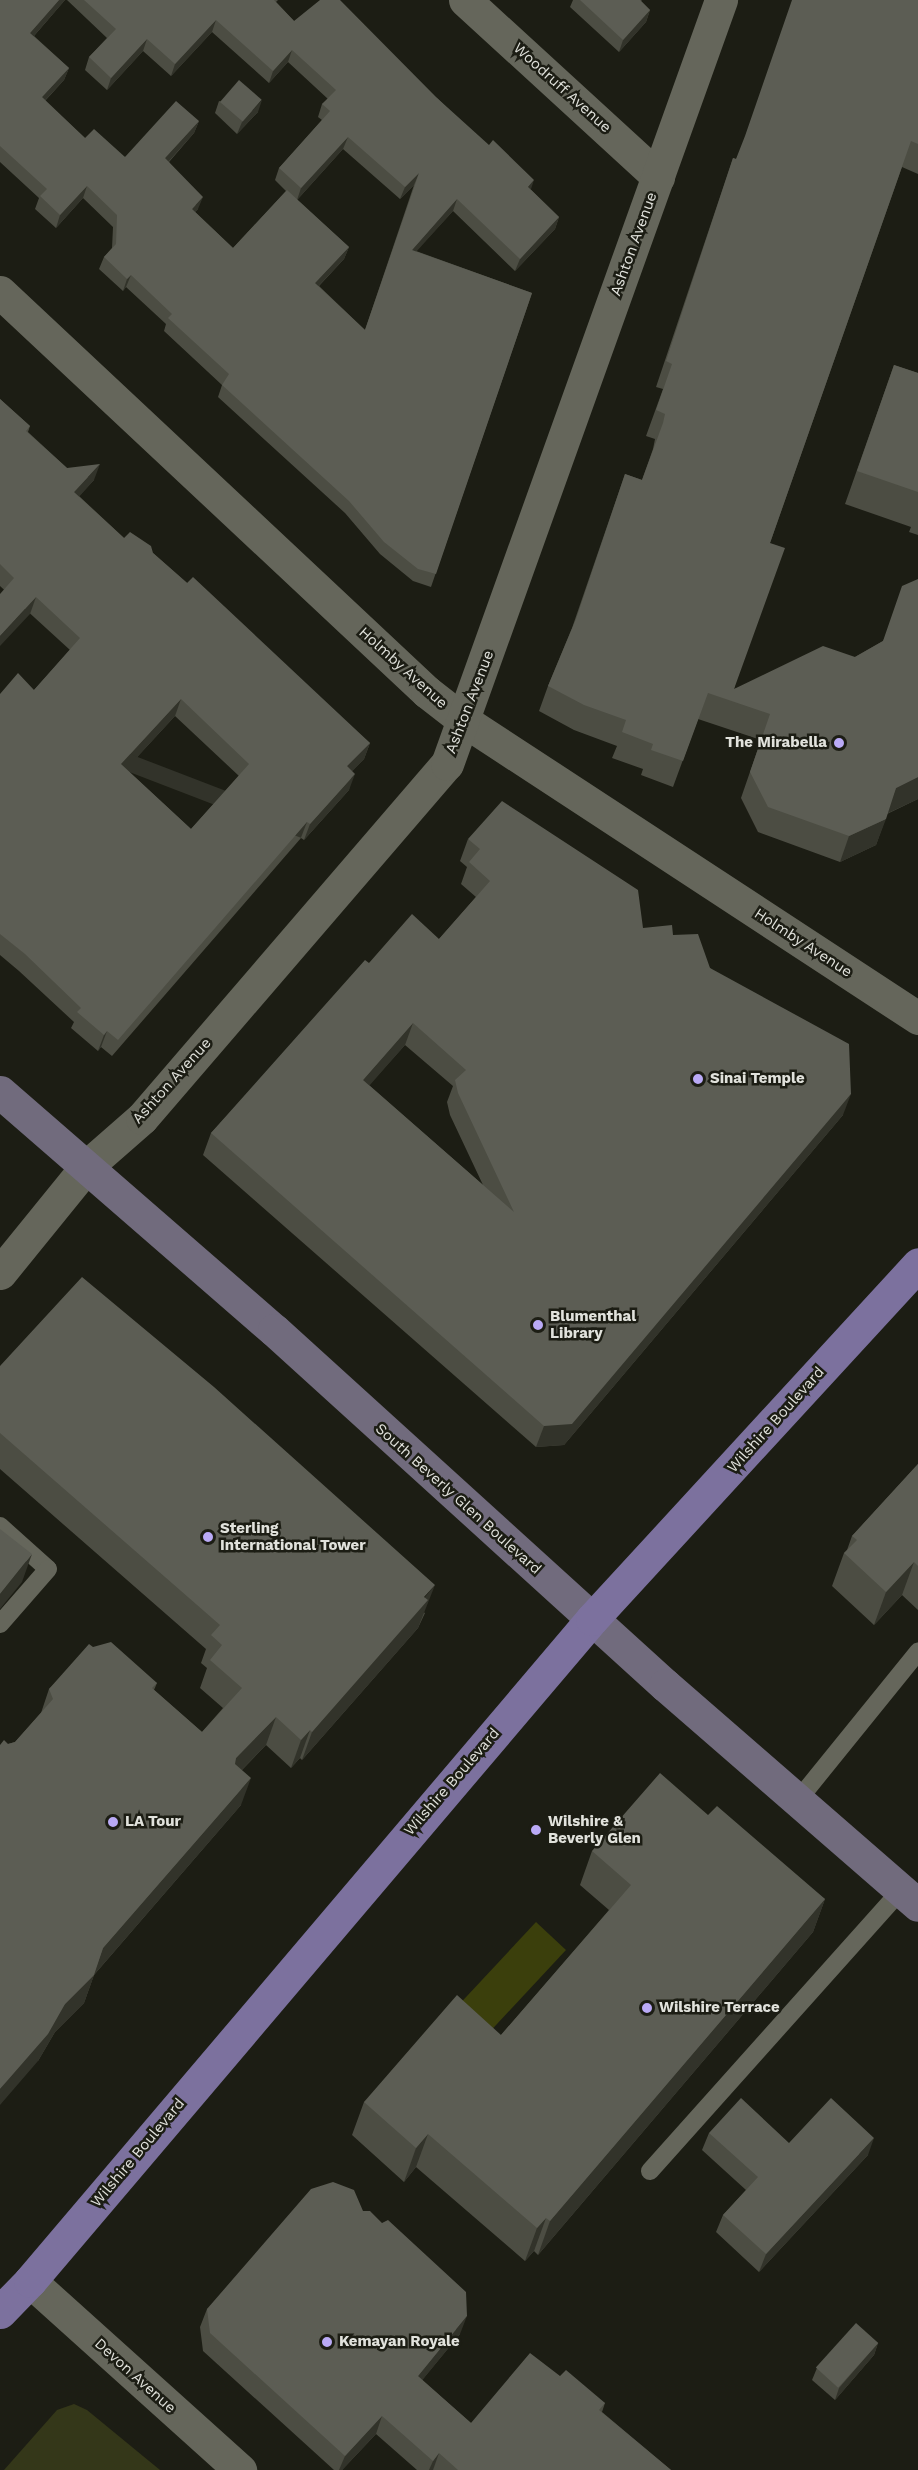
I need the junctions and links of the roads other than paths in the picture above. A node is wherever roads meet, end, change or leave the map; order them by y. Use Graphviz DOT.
graph roads {
  1 [pos="465,0"];
  2 [pos="720,0"];
  3 [pos="658,177"];
  4 [pos="0,292"];
  5 [pos="463,720"];
  6 [pos="918,1018"];
  7 [pos="0,1092"];
  8 [pos="86,1167"];
  9 [pos="918,1264"];
  10 [pos="0,1273"];
  11 [pos="0,1526"];
  12 [pos="592,1619"];
  13 [pos="0,1624"];
  14 [pos="918,1652"];
  15 [pos="798,1800"];
  16 [pos="910,1898"];
  17 [pos="650,2170"];
  18 [pos="30,2282"];
  19 [pos="0,2312"];
  20 [pos="240,2470"];
  1 -- 3 [label="street, Woodruff Avenue"];
  2 -- 3 [label="street, Ashton Avenue"];
  3 -- 5 [label="street, Ashton Avenue"];
  4 -- 5 [label="street, Holmby Avenue"];
  5 -- 6 [label="street, Holmby Avenue"];
  5 -- 8 [label="street, Ashton Avenue"];
  7 -- 8 [label="main road, South Beverly Glen Boulevard"];
  8 -- 10 [label="street, Ashton Avenue"];
  8 -- 12 [label="main road, South Beverly Glen Boulevard"];
  9 -- 12 [label="main road, Wilshire Boulevard"];
  11 -- 13 [label="lane"];
  12 -- 15 [label="main road, South Beverly Glen Boulevard"];
  12 -- 18 [label="main road, Wilshire Boulevard"];
  14 -- 15 [label="lane"];
  15 -- 16 [label="main road, South Beverly Glen Boulevard"];
  16 -- 17 [label="lane"];
  18 -- 19 [label="main road, Wilshire Boulevard"];
  18 -- 20 [label="street, Devon Avenue"];
}
